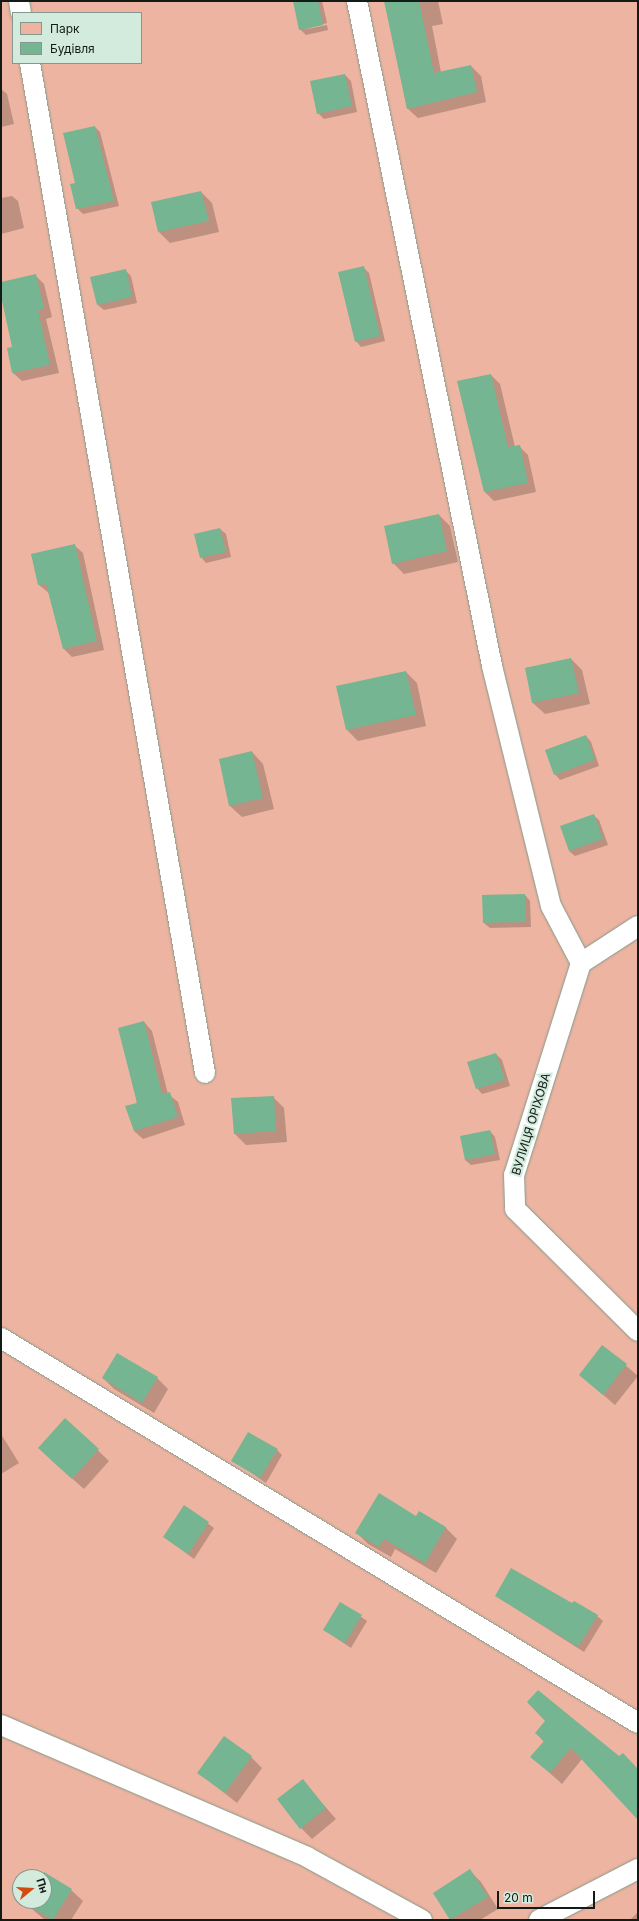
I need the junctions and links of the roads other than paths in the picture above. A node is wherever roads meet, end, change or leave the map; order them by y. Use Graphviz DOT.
graph roads {
  1 [pos="19,1"];
  2 [pos="357,1"];
  3 [pos="21,12"];
  4 [pos="30,64"];
  5 [pos="638,926"];
  6 [pos="581,963"];
  7 [pos="205,1073"];
  8 [pos="638,1331"];
  9 [pos="1,1338"];
  10 [pos="638,1722"];
  11 [pos="1,1725"];
  12 [pos="638,1869"];
  13 [pos="422,1920"];
  14 [pos="539,1920"];
  1 -- 3 [label="lane"];
  2 -- 6 [label="lane"];
  4 -- 7 [label="lane"];
  5 -- 6 [label="lane"];
  6 -- 8 [label="lane, ВУЛИЦЯ ОРІХОВА"];
  9 -- 10 [label="lane"];
  11 -- 13 [label="lane"];
  12 -- 14 [label="lane"];
}
